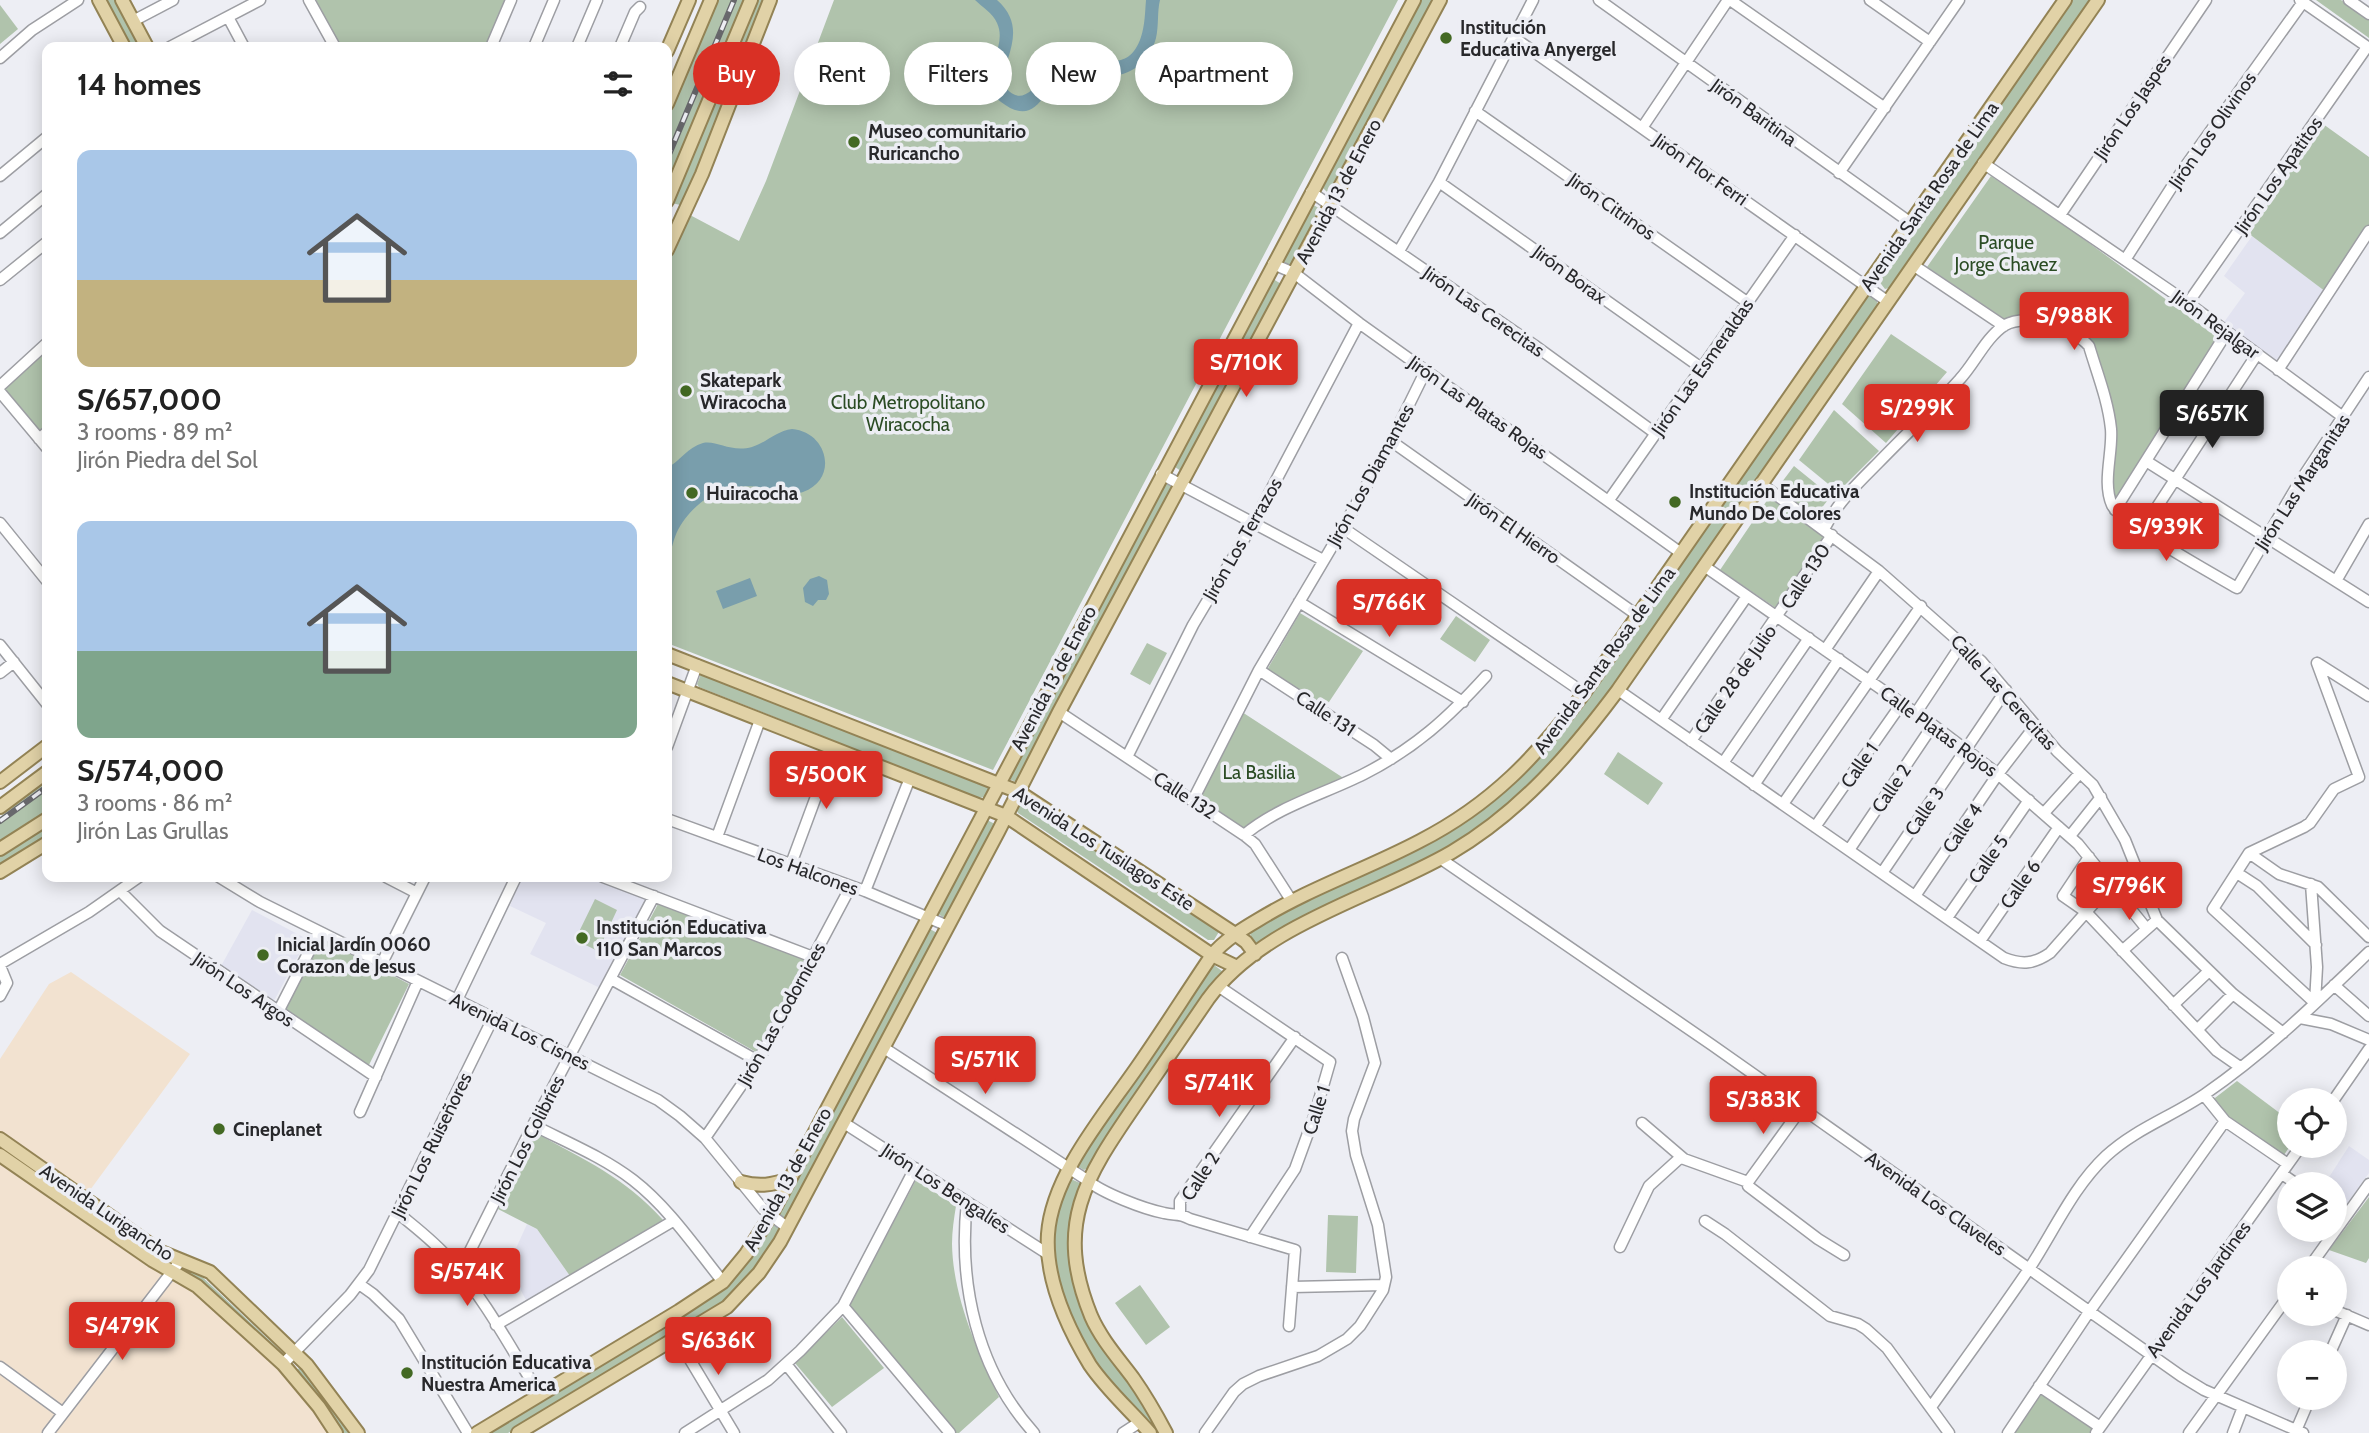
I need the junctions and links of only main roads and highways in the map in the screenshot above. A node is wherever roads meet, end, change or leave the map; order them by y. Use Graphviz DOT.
graph roads {
  1 [pos="99,0"];
  2 [pos="122,0"];
  3 [pos="689,0"];
  4 [pos="711,0"];
  5 [pos="751,0"];
  6 [pos="771,0"];
  7 [pos="1413,0"];
  8 [pos="1440,0"];
  9 [pos="2065,0"];
  10 [pos="2098,0"];
  11 [pos="121,42"];
  12 [pos="144,42"];
  13 [pos="671,42"];
  14 [pos="672,92"];
  15 [pos="672,189"];
  16 [pos="672,239"];
  17 [pos="672,656"];
  18 [pos="672,685"];
  19 [pos="42,750"];
  20 [pos="42,776"];
  21 [pos="0,782"];
  22 [pos="998,782"];
  23 [pos="1018,792"];
  24 [pos="0,807"];
  25 [pos="985,807"];
  26 [pos="1006,816"];
  27 [pos="42,823"];
  28 [pos="42,846"];
  29 [pos="0,849"];
  30 [pos="0,872"];
  31 [pos="1235,934"];
  32 [pos="1255,954"];
  33 [pos="1212,955"];
  34 [pos="1237,967"];
  35 [pos="0,1139"];
  36 [pos="0,1155"];
  37 [pos="789,1179"];
  38 [pos="741,1182"];
  39 [pos="336,1433"];
  40 [pos="358,1433"];
  41 [pos="477,1433"];
  42 [pos="518,1433"];
  43 [pos="1150,1433"];
  44 [pos="1166,1433"];
  1 -- 11 [label="main road"];
  2 -- 12 [label="main road"];
  3 -- 13 [label="main road"];
  4 -- 14 [label="main road"];
  5 -- 15 [label="main road"];
  6 -- 16 [label="main road"];
  7 -- 22 [label="main road, Avenida 13 de Enero"];
  8 -- 23 [label="main road, Avenida 13 de Enero"];
  9 -- 31 [label="main road, Avenida Santa Rosa de Lima"];
  10 -- 32 [label="main road, Avenida Santa Rosa de Lima"];
  17 -- 22 [label="main road, Avenida Los Tusilagos Este"];
  18 -- 25 [label="main road, Avenida Los Tusilagos Este"];
  19 -- 21 [label="main road"];
  20 -- 24 [label="main road"];
  22 -- 23 [label="main road, Avenida Los Tusilagos Este"];
  22 -- 25 [label="main road, Avenida 13 de Enero"];
  23 -- 26 [label="main road, Avenida 13 de Enero"];
  23 -- 31 [label="main road, Avenida Los Tusilagos Este"];
  25 -- 26 [label="main road, Avenida Los Tusilagos Este"];
  25 -- 37 [label="main road, Avenida 13 de Enero"];
  26 -- 33 [label="main road, Avenida Los Tusilagos Este"];
  26 -- 42 [label="main road, Avenida 13 de Enero"];
  27 -- 29 [label="main road"];
  28 -- 30 [label="main road"];
  31 -- 32 [label="main road, Avenida Los Tusilagos Este"];
  31 -- 33 [label="main road, Avenida Santa Rosa de Lima"];
  32 -- 34 [label="main road, Avenida Santa Rosa de Lima"];
  33 -- 34 [label="main road, Avenida Los Tusilagos Este"];
  33 -- 43 [label="main road, Avenida Santa Rosa de Lima"];
  34 -- 44 [label="main road, Avenida Santa Rosa de Lima"];
  35 -- 40 [label="main road, Avenida Lurigancho"];
  36 -- 39 [label="main road, Avenida Lurigancho"];
  37 -- 38 [label="main road"];
  37 -- 41 [label="main road, Avenida 13 de Enero"];
}
